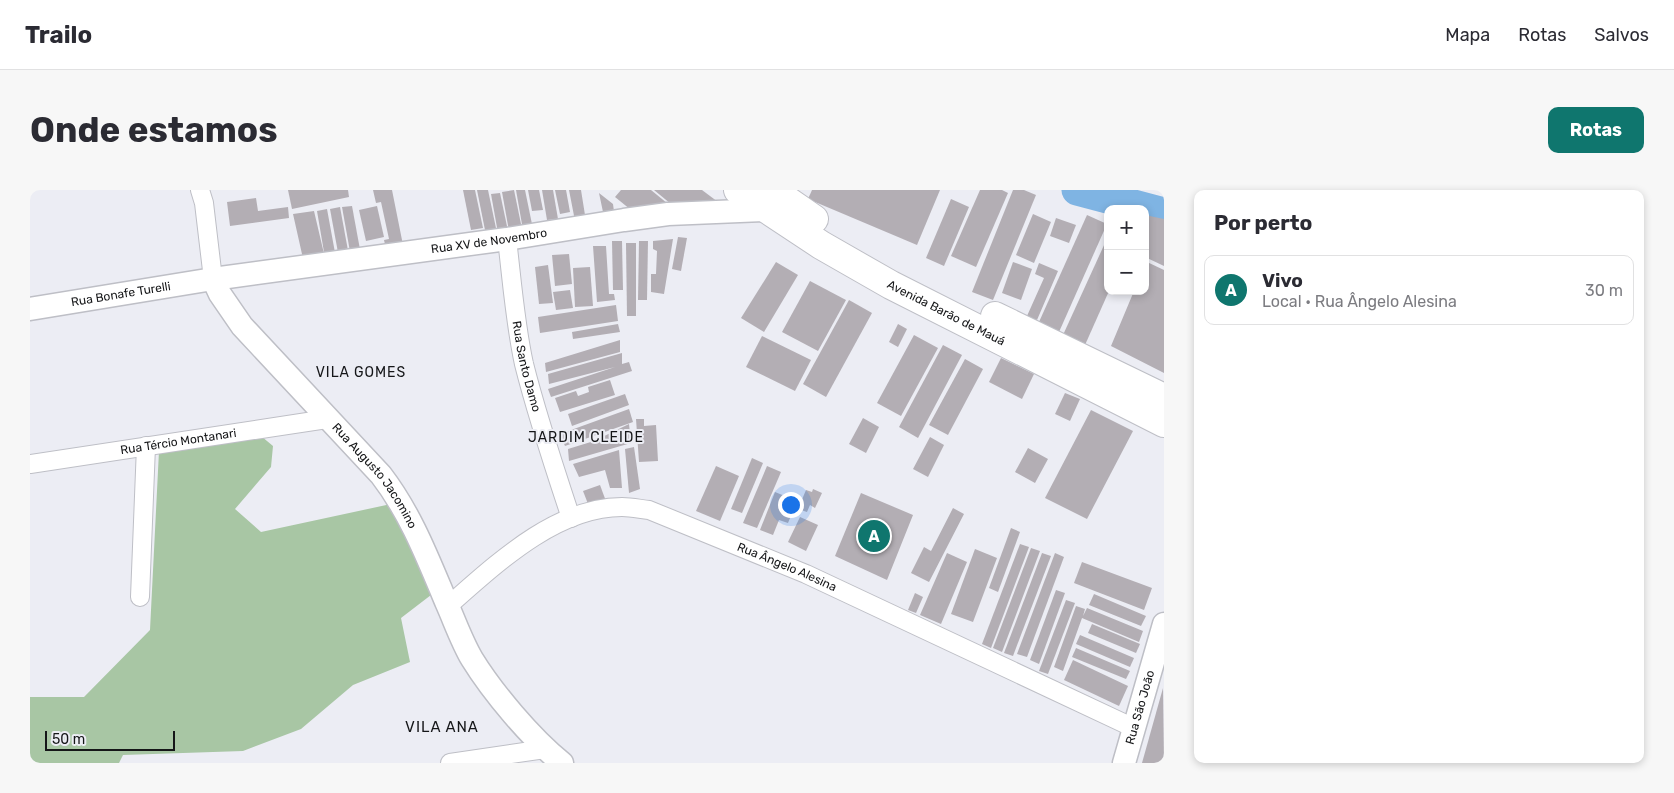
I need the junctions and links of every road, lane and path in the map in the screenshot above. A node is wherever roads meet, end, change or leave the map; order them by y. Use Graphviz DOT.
graph roads {
  1 [pos="200,190"];
  2 [pos="738,190"];
  3 [pos="769,200"];
  4 [pos="507,240"];
  5 [pos="213,279"];
  6 [pos="30,309"];
  7 [pos="1164,398"];
  8 [pos="327,419"];
  9 [pos="1164,423"];
  10 [pos="146,446"];
  11 [pos="30,464"];
  12 [pos="571,518"];
  13 [pos="140,597"];
  14 [pos="448,606"];
  15 [pos="1164,624"];
  16 [pos="1134,728"];
  17 [pos="554,756"];
  18 [pos="450,763"];
  19 [pos="1124,763"];
  1 -- 5 [label="street, Rua Augusto Jacomino"];
  2 -- 3 [label="main road, Avenida Barão de Mauá"];
  3 -- 4 [label="street, Rua XV de Novembro"];
  3 -- 7 [label="main road, Avenida Barão de Mauá"];
  3 -- 9 [label="main road, Avenida Barão de Mauá"];
  4 -- 5 [label="street, Rua XV de Novembro"];
  4 -- 12 [label="street, Rua Santo Damo"];
  5 -- 6 [label="street, Rua Bonafe Turelli"];
  5 -- 8 [label="street, Rua Augusto Jacomino"];
  8 -- 10 [label="street, Rua Tércio Montanari"];
  8 -- 14 [label="street, Rua Augusto Jacomino"];
  10 -- 11 [label="street, Rua Tércio Montanari"];
  10 -- 13 [label="street"];
  12 -- 14 [label="street, Rua Ângelo Alesina"];
  12 -- 16 [label="street, Rua Ângelo Alesina"];
  14 -- 17 [label="street, Rua Augusto Jacomino"];
  15 -- 16 [label="street, Rua São João"];
  16 -- 19 [label="street, Rua São João"];
  17 -- 18 [label="street"];
}
